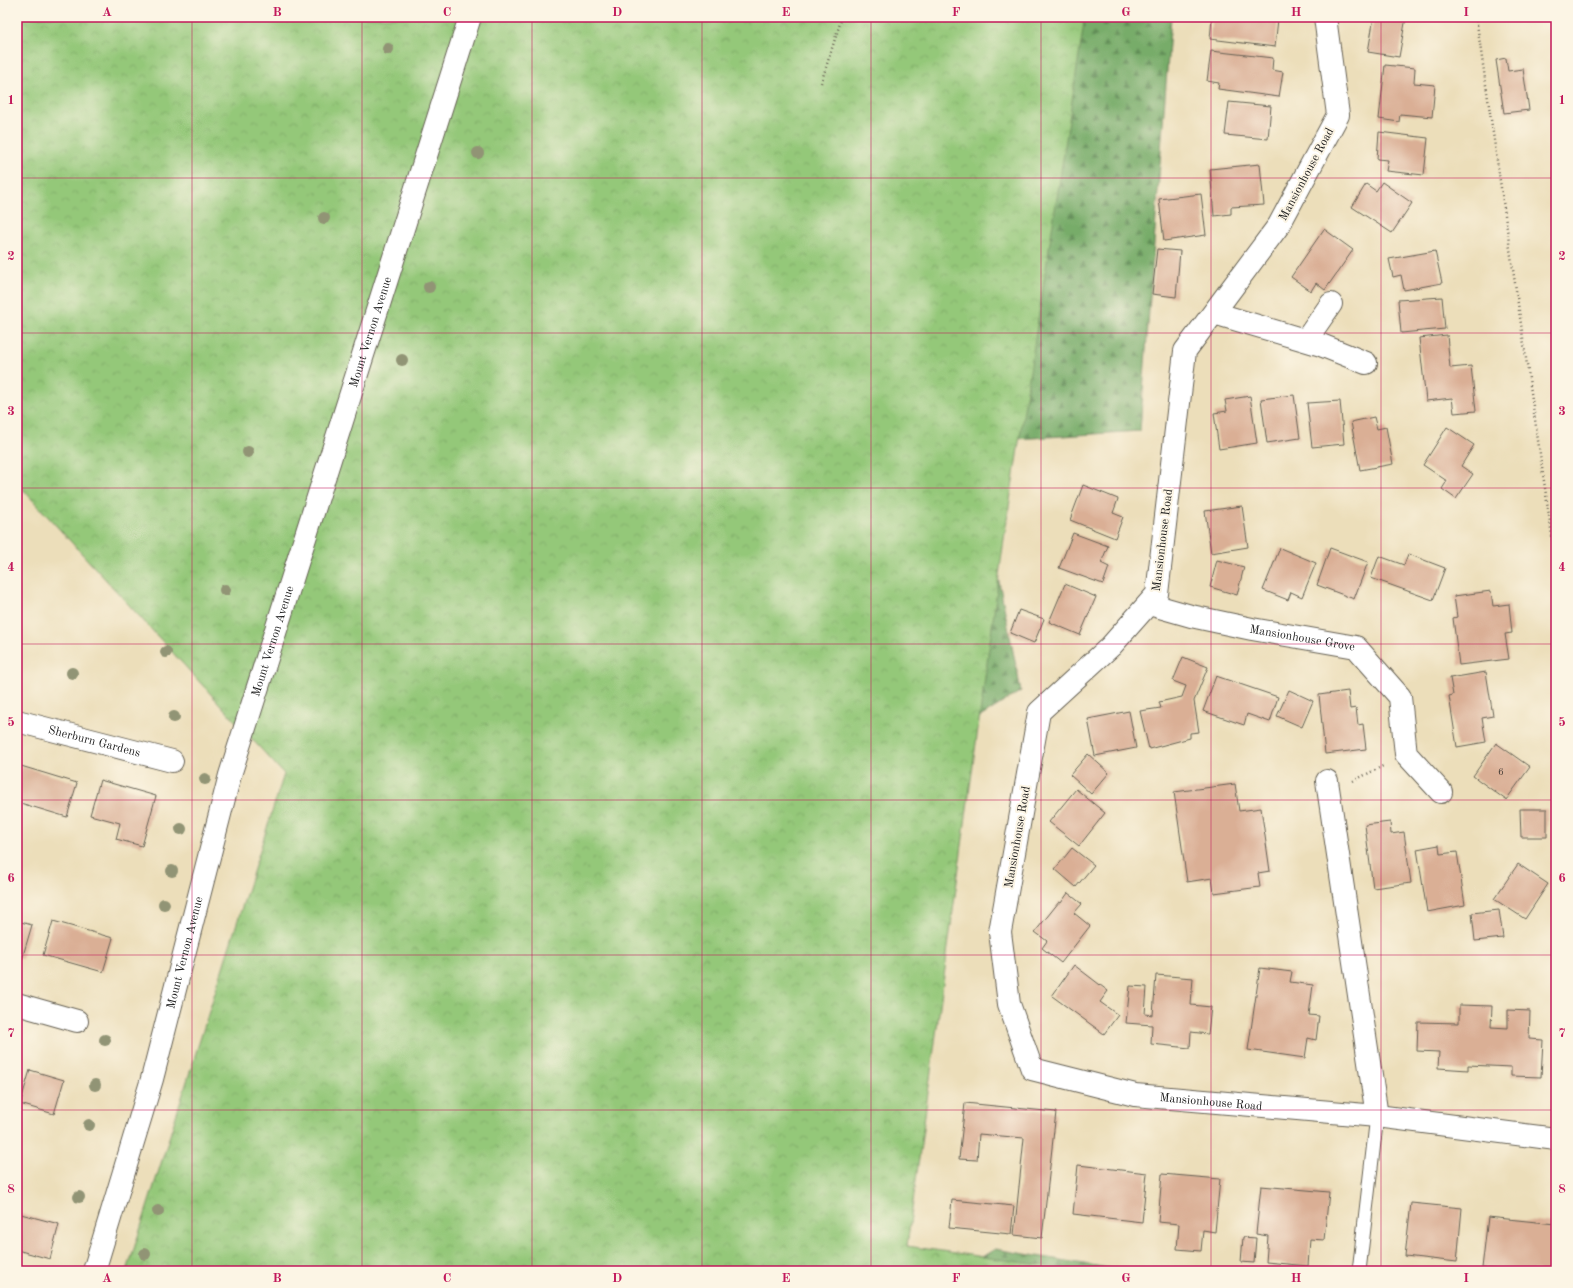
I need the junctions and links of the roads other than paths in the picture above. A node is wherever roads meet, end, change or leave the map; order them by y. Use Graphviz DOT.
graph roads {
  1 [pos="470,17"];
  2 [pos="1325,17"];
  3 [pos="1331,304"];
  4 [pos="1214,312"];
  5 [pos="1306,340"];
  6 [pos="1366,363"];
  7 [pos="1148,604"];
  8 [pos="17,721"];
  9 [pos="172,761"];
  10 [pos="1328,787"];
  11 [pos="1441,792"];
  12 [pos="17,1004"];
  13 [pos="77,1021"];
  14 [pos="1377,1116"];
  15 [pos="1556,1139"];
  16 [pos="94,1271"];
  17 [pos="1359,1271"];
  1 -- 16 [label="street, Mount Vernon Avenue"];
  2 -- 4 [label="street, Mansionhouse Road"];
  3 -- 5 [label="street"];
  4 -- 5 [label="street"];
  4 -- 7 [label="street, Mansionhouse Road"];
  5 -- 6 [label="street"];
  7 -- 11 [label="street, Mansionhouse Grove"];
  7 -- 14 [label="street, Mansionhouse Road"];
  8 -- 9 [label="street, Sherburn Gardens"];
  10 -- 14 [label="street"];
  12 -- 13 [label="street"];
  14 -- 15 [label="street, Mansionhouse Road"];
  14 -- 17 [label="lane"];
}
